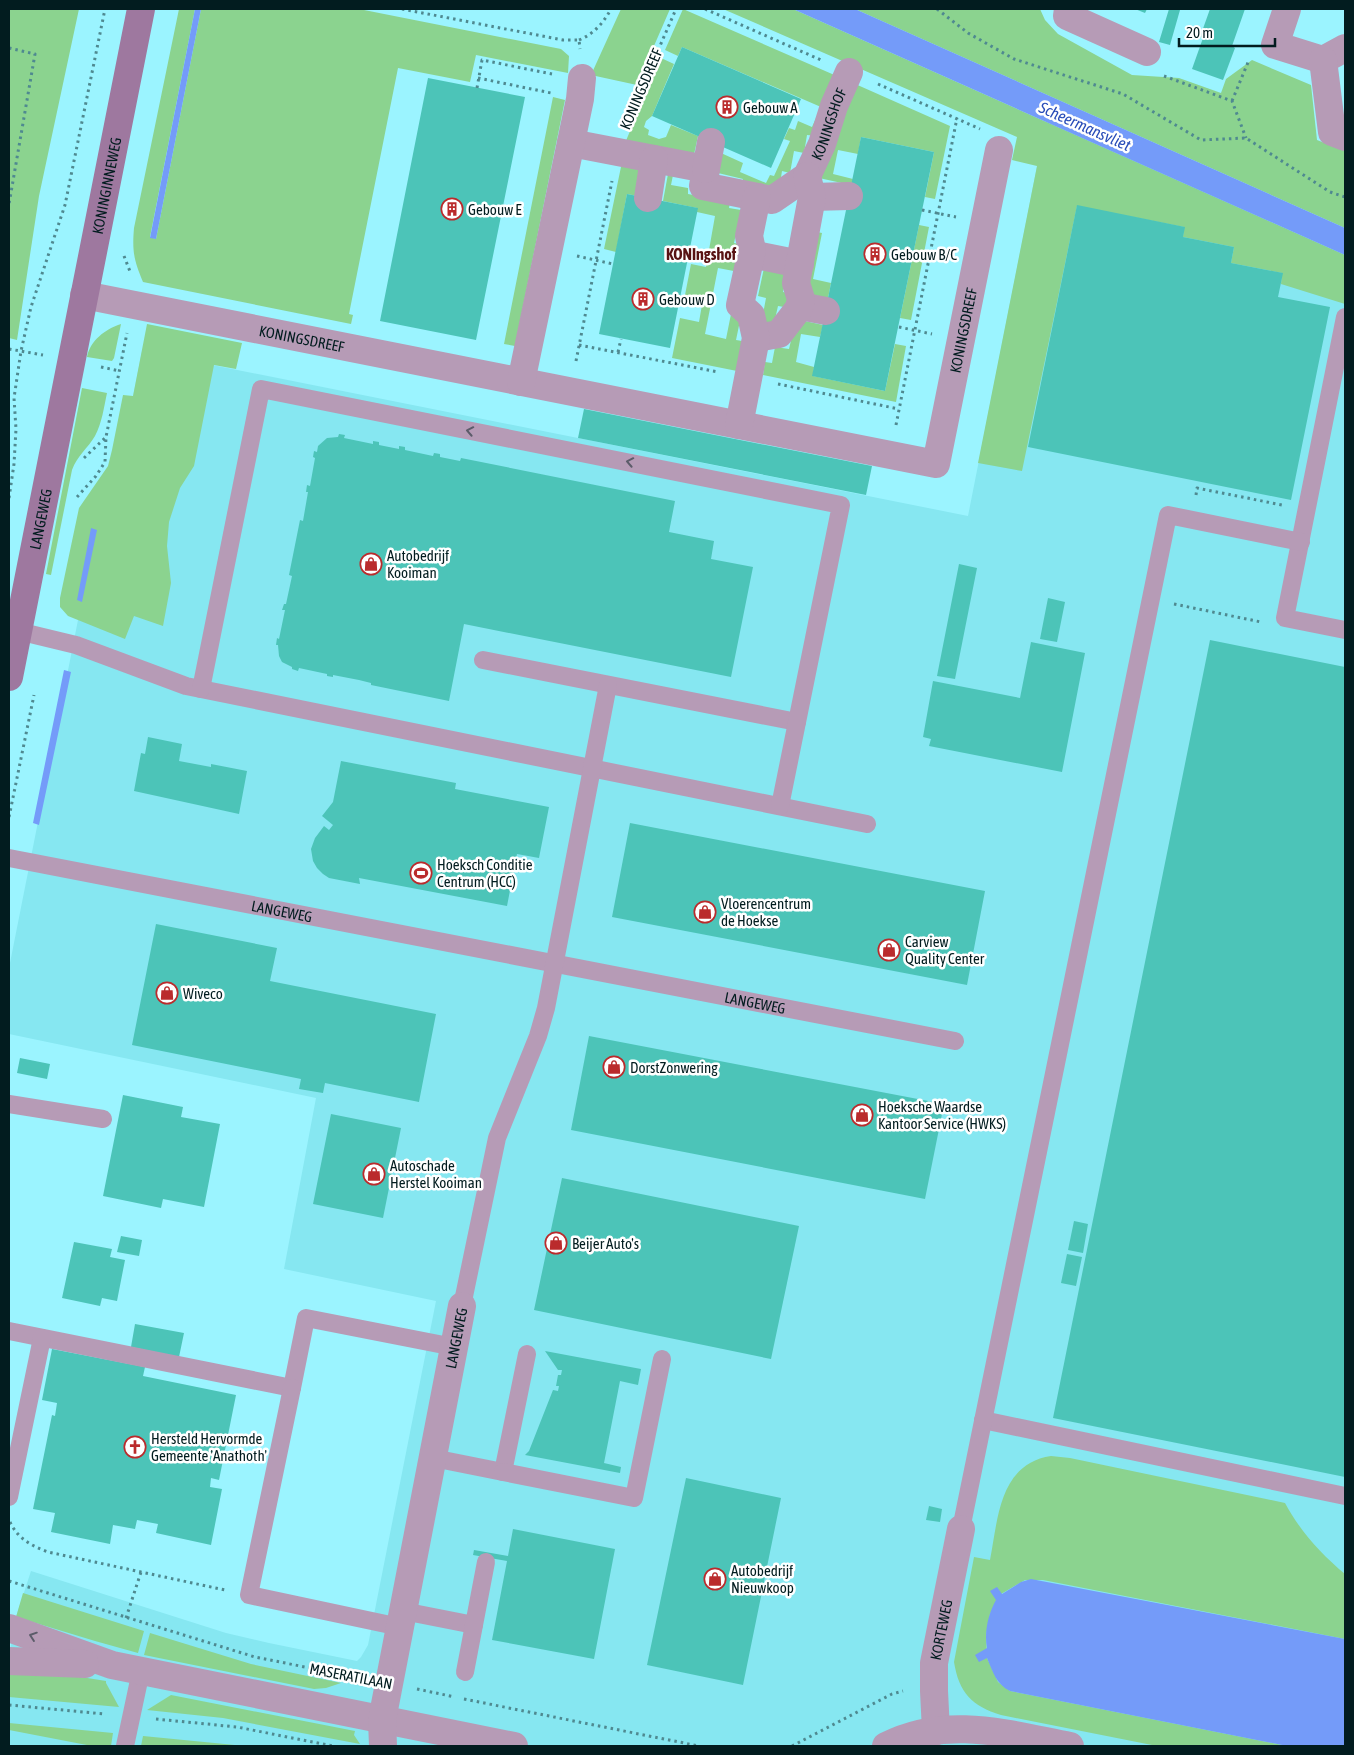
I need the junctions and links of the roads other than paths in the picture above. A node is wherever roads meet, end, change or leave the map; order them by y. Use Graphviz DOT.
graph roads {
  1 [pos="141,9"];
  2 [pos="1068,9"];
  3 [pos="1287,9"];
  4 [pos="1148,52"];
  5 [pos="1334,54"];
  6 [pos="849,72"];
  7 [pos="582,78"];
  8 [pos="1345,138"];
  9 [pos="710,142"];
  10 [pos="571,143"];
  11 [pos="999,150"];
  12 [pos="654,159"];
  13 [pos="706,170"];
  14 [pos="810,187"];
  15 [pos="849,196"];
  16 [pos="757,197"];
  17 [pos="648,198"];
  18 [pos="750,254"];
  19 [pos="800,264"];
  20 [pos="84,295"];
  21 [pos="1345,317"];
  22 [pos="756,338"];
  23 [pos="71,361"];
  24 [pos="521,382"];
  25 [pos="738,425"];
  26 [pos="1301,542"];
  27 [pos="1345,630"];
  28 [pos="18,631"];
  29 [pos="483,660"];
  30 [pos="9,677"];
  31 [pos="608,685"];
  32 [pos="201,689"];
  33 [pos="798,722"];
  34 [pos="592,768"];
  35 [pos="780,806"];
  36 [pos="867,824"];
  37 [pos="9,858"];
  38 [pos="554,963"];
  39 [pos="955,1041"];
  40 [pos="9,1104"];
  41 [pos="103,1119"];
  42 [pos="462,1306"];
  43 [pos="9,1331"];
  44 [pos="42,1338"];
  45 [pos="454,1347"];
  46 [pos="527,1354"];
  47 [pos="662,1359"];
  48 [pos="292,1388"];
  49 [pos="983,1420"];
  50 [pos="433,1458"];
  51 [pos="503,1472"];
  52 [pos="1345,1496"];
  53 [pos="9,1497"];
  54 [pos="961,1529"];
  55 [pos="486,1562"];
  56 [pos="401,1619"];
  57 [pos="474,1625"];
  58 [pos="9,1628"];
  59 [pos="9,1661"];
  60 [pos="112,1665"];
  61 [pos="141,1671"];
  62 [pos="465,1672"];
  63 [pos="936,1730"];
  64 [pos="382,1733"];
  65 [pos="126,1746"];
  66 [pos="514,1746"];
  67 [pos="886,1746"];
  68 [pos="1070,1746"];
  1 -- 20 [label="main road, KONINGINNEWEG"];
  2 -- 4 [label="street"];
  3 -- 5 [label="street"];
  5 -- 8 [label="street"];
  6 -- 14 [label="street, KONINGSHOF"];
  7 -- 10 [label="street"];
  9 -- 13 [label="street, KONINGSHOF"];
  10 -- 12 [label="street"];
  10 -- 24 [label="street"];
  11 -- 25 [label="street, KONINGSDREEF"];
  12 -- 13 [label="street"];
  12 -- 17 [label="street"];
  13 -- 16 [label="street, KONINGSHOF"];
  14 -- 15 [label="street"];
  14 -- 16 [label="street, KONINGSHOF"];
  14 -- 19 [label="street, KONINGSHOF"];
  16 -- 18 [label="street"];
  18 -- 19 [label="street"];
  18 -- 22 [label="street"];
  19 -- 22 [label="street, KONINGSHOF"];
  20 -- 23 [label="main road, KONINGINNEWEG"];
  20 -- 24 [label="street, KONINGSDREEF"];
  21 -- 26 [label="lane"];
  22 -- 25 [label="street"];
  23 -- 28 [label="main road, LANGEWEG"];
  24 -- 25 [label="street, KONINGSDREEF"];
  26 -- 27 [label="lane"];
  26 -- 49 [label="lane"];
  28 -- 30 [label="main road, LANGEWEG"];
  28 -- 32 [label="lane"];
  29 -- 31 [label="lane"];
  31 -- 33 [label="lane"];
  31 -- 34 [label="lane, LANGEWEG"];
  33 -- 32 [label="lane, one-way"];
  32 -- 34 [label="lane"];
  33 -- 35 [label="lane"];
  34 -- 35 [label="lane"];
  34 -- 38 [label="lane, LANGEWEG"];
  35 -- 36 [label="lane"];
  37 -- 38 [label="lane, LANGEWEG"];
  38 -- 39 [label="lane, LANGEWEG"];
  38 -- 42 [label="lane, LANGEWEG"];
  40 -- 41 [label="lane"];
  42 -- 45 [label="street, LANGEWEG"];
  43 -- 44 [label="lane"];
  44 -- 48 [label="lane"];
  44 -- 53 [label="lane"];
  45 -- 48 [label="lane"];
  45 -- 50 [label="street, LANGEWEG"];
  46 -- 51 [label="lane"];
  47 -- 51 [label="lane"];
  48 -- 56 [label="lane"];
  49 -- 52 [label="lane"];
  49 -- 54 [label="lane"];
  50 -- 51 [label="lane"];
  50 -- 56 [label="street, LANGEWEG"];
  54 -- 63 [label="street, KORTEWEG"];
  55 -- 57 [label="lane"];
  56 -- 57 [label="lane"];
  56 -- 64 [label="street, LANGEWEG"];
  57 -- 62 [label="lane"];
  60 -- 58 [label="street, one-way"];
  59 -- 60 [label="street"];
  60 -- 61 [label="street"];
  61 -- 64 [label="street"];
  61 -- 65 [label="lane"];
  63 -- 67 [label="street"];
  63 -- 68 [label="street"];
  64 -- 66 [label="street"];
}
